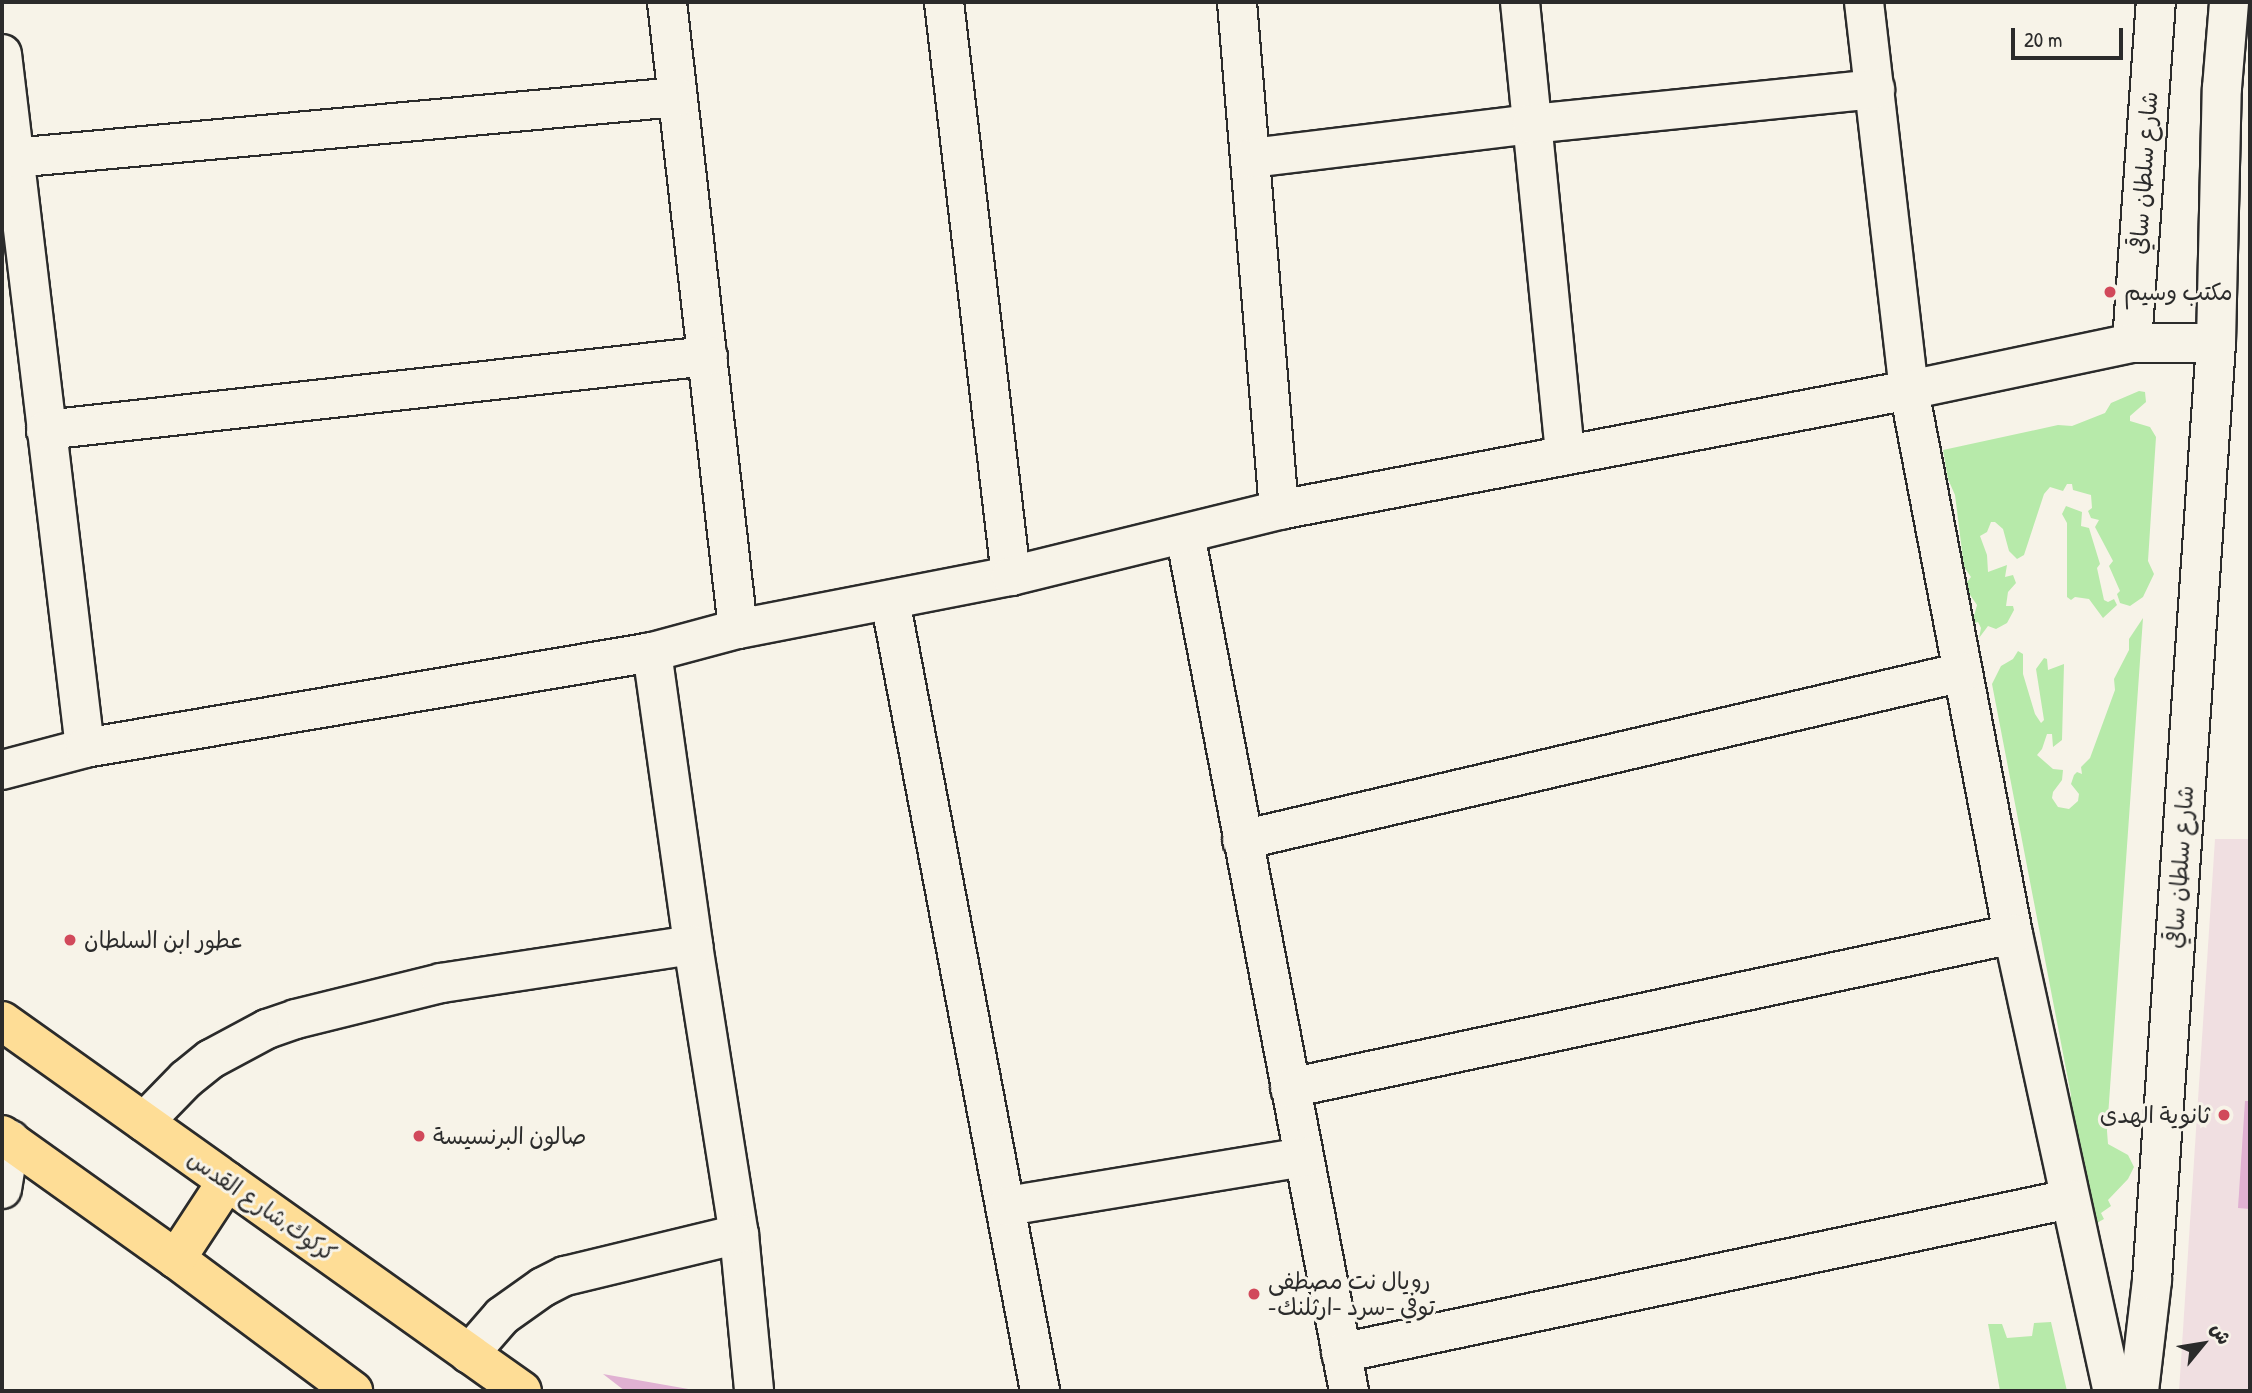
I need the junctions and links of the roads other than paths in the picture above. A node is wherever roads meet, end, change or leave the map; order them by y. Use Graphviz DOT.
graph roads {
  1 [pos="667,2"];
  2 [pos="944,2"];
  3 [pos="1237,2"];
  4 [pos="1520,2"];
  5 [pos="1864,2"];
  6 [pos="2156,2"];
  7 [pos="2229,2"];
  8 [pos="2,54"];
  9 [pos="1875,89"];
  10 [pos="2236,89"];
  11 [pos="677,97"];
  12 [pos="1532,124"];
  13 [pos="13,158"];
  14 [pos="1251,158"];
  15 [pos="2132,343"];
  16 [pos="2217,343"];
  17 [pos="708,356"];
  18 [pos="1909,390"];
  19 [pos="46,430"];
  20 [pos="1565,455"];
  21 [pos="1279,510"];
  22 [pos="1185,534"];
  23 [pos="1011,576"];
  24 [pos="890,600"];
  25 [pos="737,629"];
  26 [pos="652,652"];
  27 [pos="1963,672"];
  28 [pos="85,748"];
  29 [pos="2,770"];
  30 [pos="1241,839"];
  31 [pos="2013,934"];
  32 [pos="693,945"];
  33 [pos="2,1021"];
  34 [pos="1290,1088"];
  35 [pos="144,1122"];
  36 [pos="6,1138"];
  37 [pos="1303,1157"];
  38 [pos="227,1181"];
  39 [pos="2,1189"];
  40 [pos="2068,1199"];
  41 [pos="1008,1206"];
  42 [pos="739,1234"];
  43 [pos="176,1259"];
  44 [pos="469,1353"];
  45 [pos="1341,1353"];
  46 [pos="353,1391"];
  47 [pos="522,1391"];
  48 [pos="754,1391"];
  49 [pos="1040,1391"];
  50 [pos="1349,1391"];
  51 [pos="2112,1391"];
  52 [pos="2139,1391"];
  1 -- 11 [label="street"];
  2 -- 23 [label="street"];
  3 -- 14 [label="street"];
  4 -- 12 [label="street"];
  5 -- 9 [label="street"];
  6 -- 15 [label="street, شارع سلطان ساقي"];
  7 -- 10 [label="street, شارع سلطان ساقي"];
  8 -- 13 [label="street"];
  9 -- 12 [label="street"];
  9 -- 18 [label="street"];
  10 -- 16 [label="street, شارع سلطان ساقي"];
  11 -- 13 [label="street"];
  11 -- 17 [label="street"];
  12 -- 14 [label="street"];
  12 -- 20 [label="street"];
  13 -- 19 [label="street"];
  14 -- 21 [label="street"];
  15 -- 16 [label="street"];
  15 -- 18 [label="street"];
  16 -- 52 [label="street, شارع سلطان ساقي"];
  17 -- 19 [label="street"];
  17 -- 25 [label="street"];
  18 -- 20 [label="street"];
  18 -- 27 [label="street"];
  19 -- 28 [label="street"];
  20 -- 21 [label="street"];
  21 -- 22 [label="street"];
  22 -- 23 [label="street"];
  22 -- 30 [label="street"];
  23 -- 24 [label="street"];
  24 -- 25 [label="street"];
  24 -- 41 [label="street"];
  25 -- 26 [label="street"];
  26 -- 28 [label="street"];
  26 -- 32 [label="street"];
  27 -- 30 [label="street"];
  27 -- 31 [label="street"];
  28 -- 29 [label="street"];
  30 -- 34 [label="street"];
  31 -- 34 [label="street"];
  31 -- 40 [label="street"];
  32 -- 35 [label="street"];
  32 -- 42 [label="street"];
  33 -- 35 [label="main road, كركوك,شارع القدس"];
  34 -- 37 [label="street"];
  35 -- 38 [label="main road, كركوك,شارع القدس"];
  36 -- 39 [label="street"];
  36 -- 43 [label="main road"];
  37 -- 41 [label="street"];
  37 -- 45 [label="street"];
  38 -- 43 [label="main road"];
  38 -- 44 [label="main road, كركوك,شارع القدس"];
  40 -- 45 [label="street"];
  40 -- 51 [label="street"];
  41 -- 49 [label="street"];
  42 -- 44 [label="street"];
  42 -- 48 [label="street"];
  43 -- 46 [label="main road"];
  44 -- 47 [label="main road, كركوك,شارع القدس"];
  45 -- 50 [label="street"];
}
